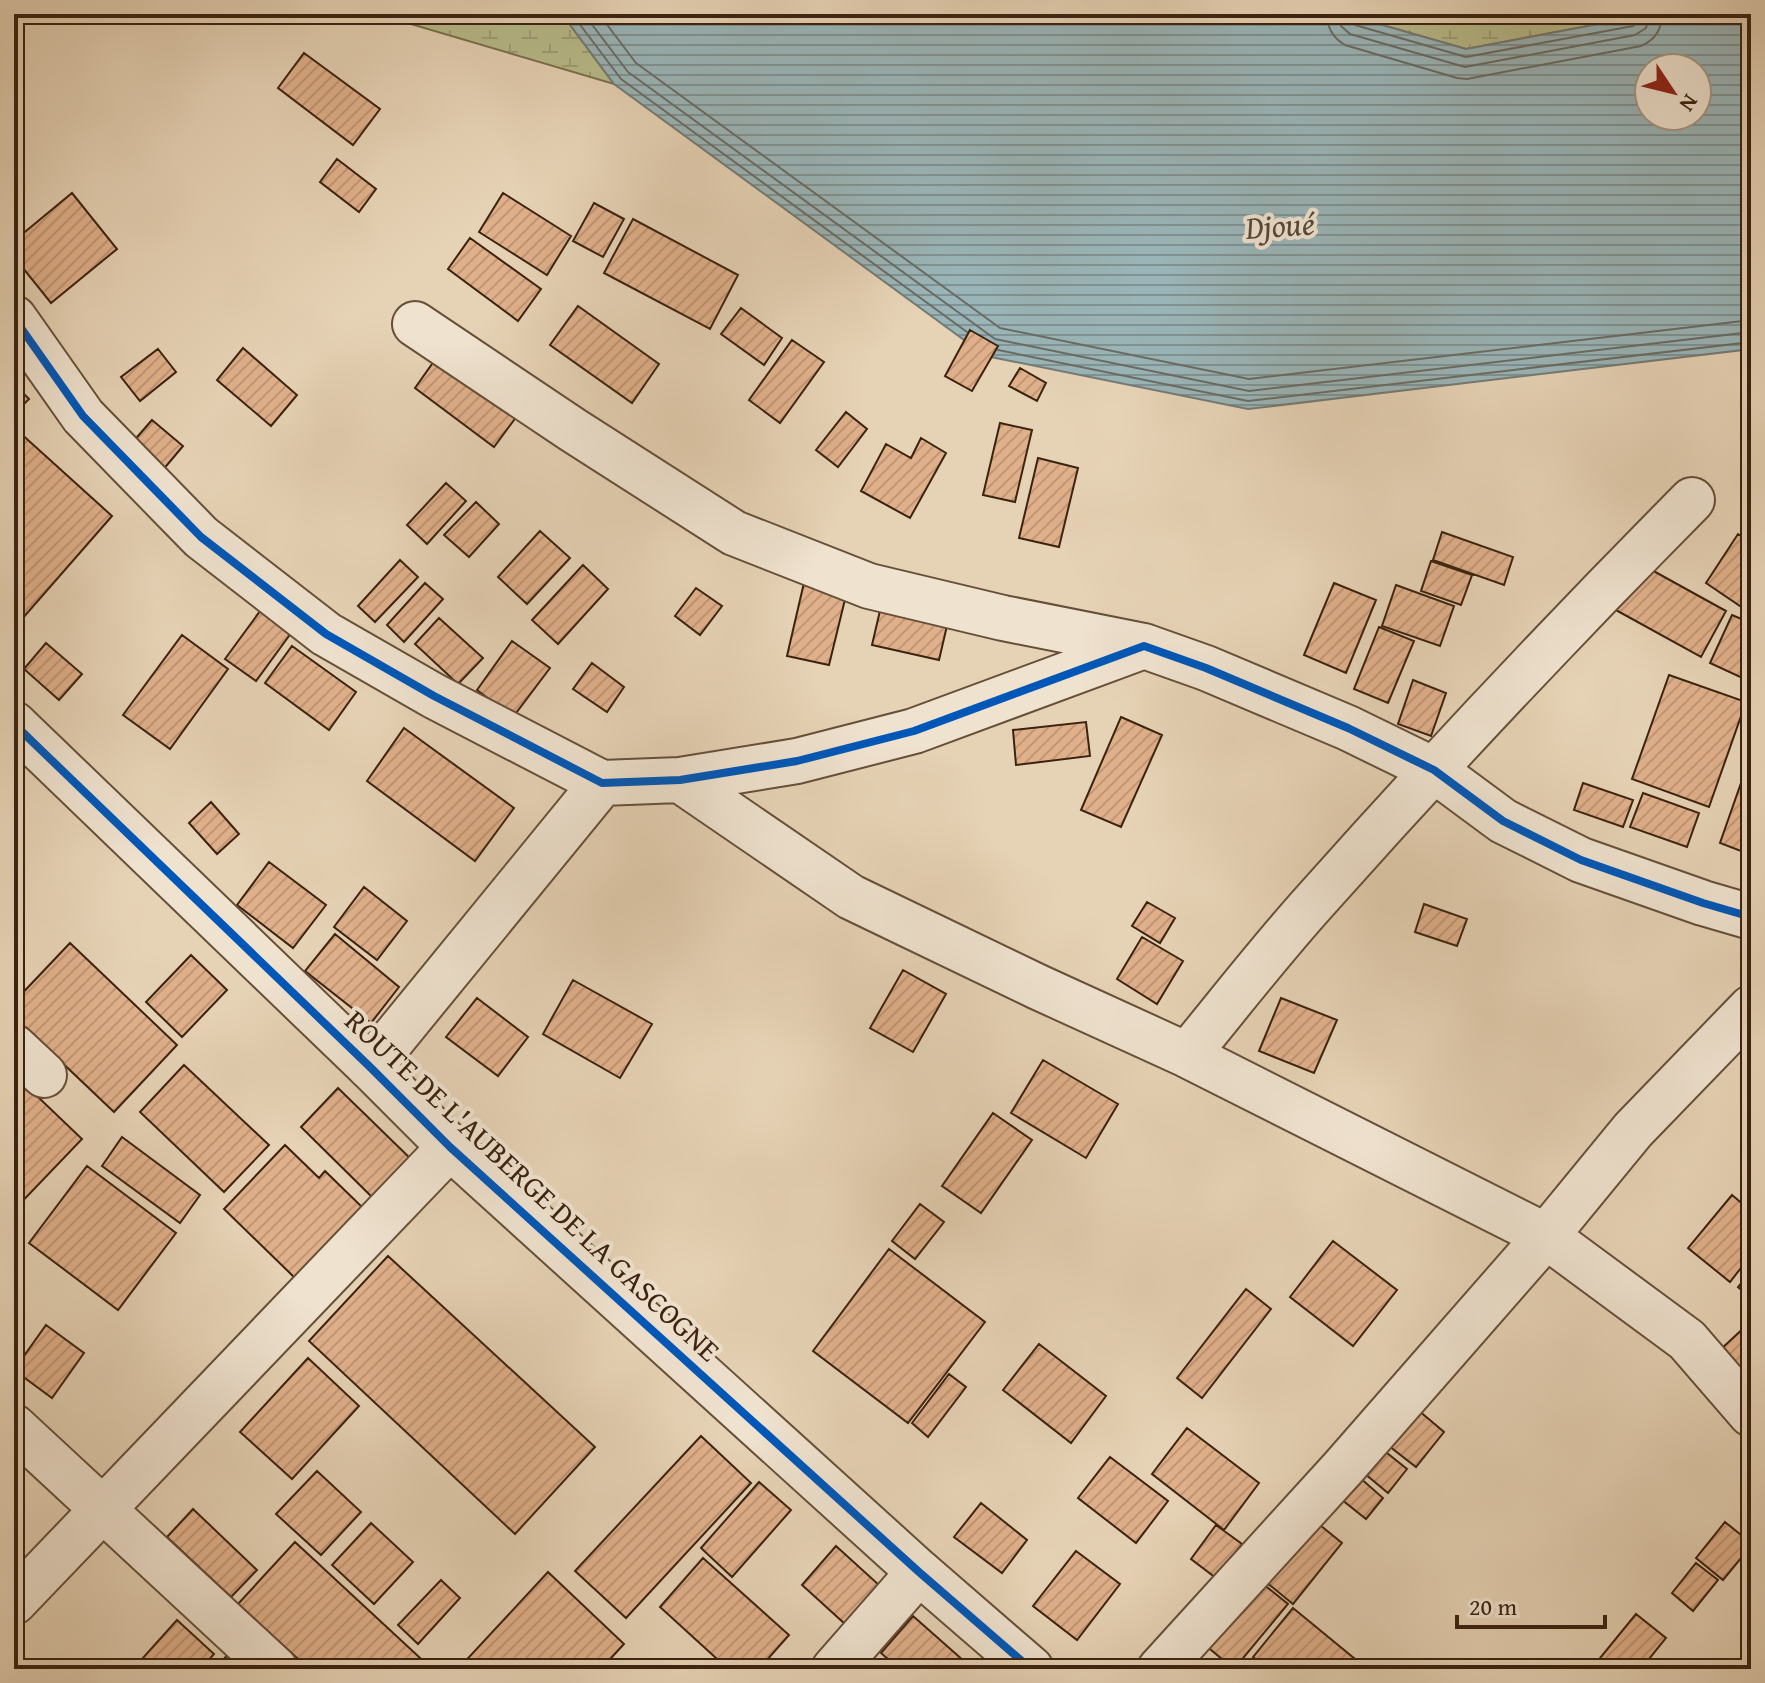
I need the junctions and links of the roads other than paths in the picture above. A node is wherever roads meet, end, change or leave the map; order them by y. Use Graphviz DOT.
graph roads {
  1 [pos="14,318"];
  2 [pos="415,324"];
  3 [pos="1692,500"];
  4 [pos="1144,646"];
  5 [pos="14,724"];
  6 [pos="1434,770"];
  7 [pos="680,780"];
  8 [pos="602,783"];
  9 [pos="1751,917"];
  10 [pos="1751,1008"];
  11 [pos="1187,1055"];
  12 [pos="370,1067"];
  13 [pos="450,1147"];
  14 [pos="1546,1236"];
  15 [pos="1751,1414"];
  16 [pos="14,1427"];
  17 [pos="103,1510"];
  18 [pos="919,1572"];
  19 [pos="14,1602"];
  20 [pos="275,1669"];
  21 [pos="834,1669"];
  22 [pos="1031,1669"];
  23 [pos="1160,1669"];
  1 -- 8 [label="street"];
  2 -- 4 [label="street"];
  3 -- 6 [label="street"];
  4 -- 6 [label="street"];
  4 -- 7 [label="street"];
  5 -- 12 [label="street, ROUTE DE L'AUBERGE DE LA GASCOGNE"];
  6 -- 9 [label="street"];
  6 -- 11 [label="street"];
  7 -- 8 [label="street"];
  7 -- 11 [label="street"];
  8 -- 12 [label="street"];
  10 -- 14 [label="street"];
  11 -- 14 [label="street"];
  12 -- 13 [label="street, ROUTE DE L'AUBERGE DE LA GASCOGNE"];
  13 -- 17 [label="street"];
  13 -- 18 [label="street, ROUTE DE L'AUBERGE DE LA GASCOGNE"];
  14 -- 15 [label="street"];
  14 -- 23 [label="street"];
  16 -- 17 [label="street"];
  17 -- 19 [label="street"];
  17 -- 20 [label="street"];
  18 -- 21 [label="street"];
  18 -- 22 [label="street, ROUTE DE L'AUBERGE DE LA GASCOGNE"];
}
